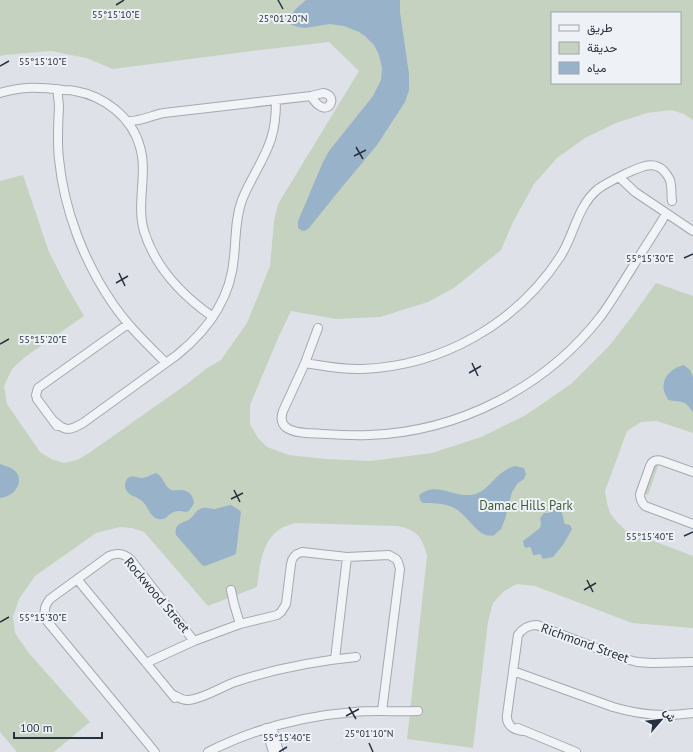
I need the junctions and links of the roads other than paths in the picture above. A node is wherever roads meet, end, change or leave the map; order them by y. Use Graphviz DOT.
graph roads {
  1 [pos="60,90"];
  2 [pos="0,93"];
  3 [pos="311,96"];
  4 [pos="276,100"];
  5 [pos="140,120"];
  6 [pos="127,121"];
  7 [pos="134,130"];
  8 [pos="618,177"];
  9 [pos="672,201"];
  10 [pos="666,214"];
  11 [pos="693,231"];
  12 [pos="213,317"];
  13 [pos="128,324"];
  14 [pos="318,328"];
  15 [pos="166,363"];
  16 [pos="305,363"];
  17 [pos="693,472"];
  18 [pos="693,524"];
  19 [pos="347,557"];
  20 [pos="77,579"];
  21 [pos="231,590"];
  22 [pos="240,624"];
  23 [pos="194,641"];
  24 [pos="356,657"];
  25 [pos="335,659"];
  26 [pos="693,662"];
  27 [pos="146,663"];
  28 [pos="513,671"];
  29 [pos="382,711"];
  30 [pos="418,711"];
  31 [pos="693,713"];
  32 [pos="269,728"];
  33 [pos="155,752"];
  34 [pos="208,752"];
  35 [pos="273,752"];
  36 [pos="279,752"];
  37 [pos="576,752"];
  1 -- 2 [label="street"];
  1 -- 6 [label="street"];
  1 -- 13 [label="street"];
  3 -- 4 [label="street"];
  4 -- 5 [label="street"];
  4 -- 12 [label="street"];
  5 -- 6 [label="street"];
  5 -- 7 [label="street"];
  6 -- 7 [label="street"];
  7 -- 12 [label="street"];
  8 -- 9 [label="street"];
  8 -- 10 [label="street"];
  8 -- 16 [label="street"];
  10 -- 11 [label="street"];
  10 -- 16 [label="street"];
  12 -- 15 [label="street"];
  13 -- 15 [label="street"];
  13 -- 15 [label="street"];
  14 -- 16 [label="street"];
  17 -- 18 [label="street"];
  19 -- 22 [label="street, Rockwood Street"];
  19 -- 25 [label="street"];
  19 -- 29 [label="street, Rockwood Street"];
  20 -- 23 [label="street, Rockwood Street"];
  20 -- 27 [label="street"];
  20 -- 33 [label="street, Rockwood Street"];
  21 -- 22 [label="street"];
  22 -- 23 [label="street, Rockwood Street"];
  23 -- 27 [label="street, Rockwood Street"];
  24 -- 25 [label="street"];
  25 -- 27 [label="street"];
  26 -- 28 [label="street, Richmond Street"];
  28 -- 31 [label="street"];
  28 -- 37 [label="street, Richmond Street"];
  29 -- 30 [label="street"];
  29 -- 32 [label="street"];
  32 -- 34 [label="street"];
  32 -- 35 [label="street"];
  32 -- 36 [label="street"];
}
